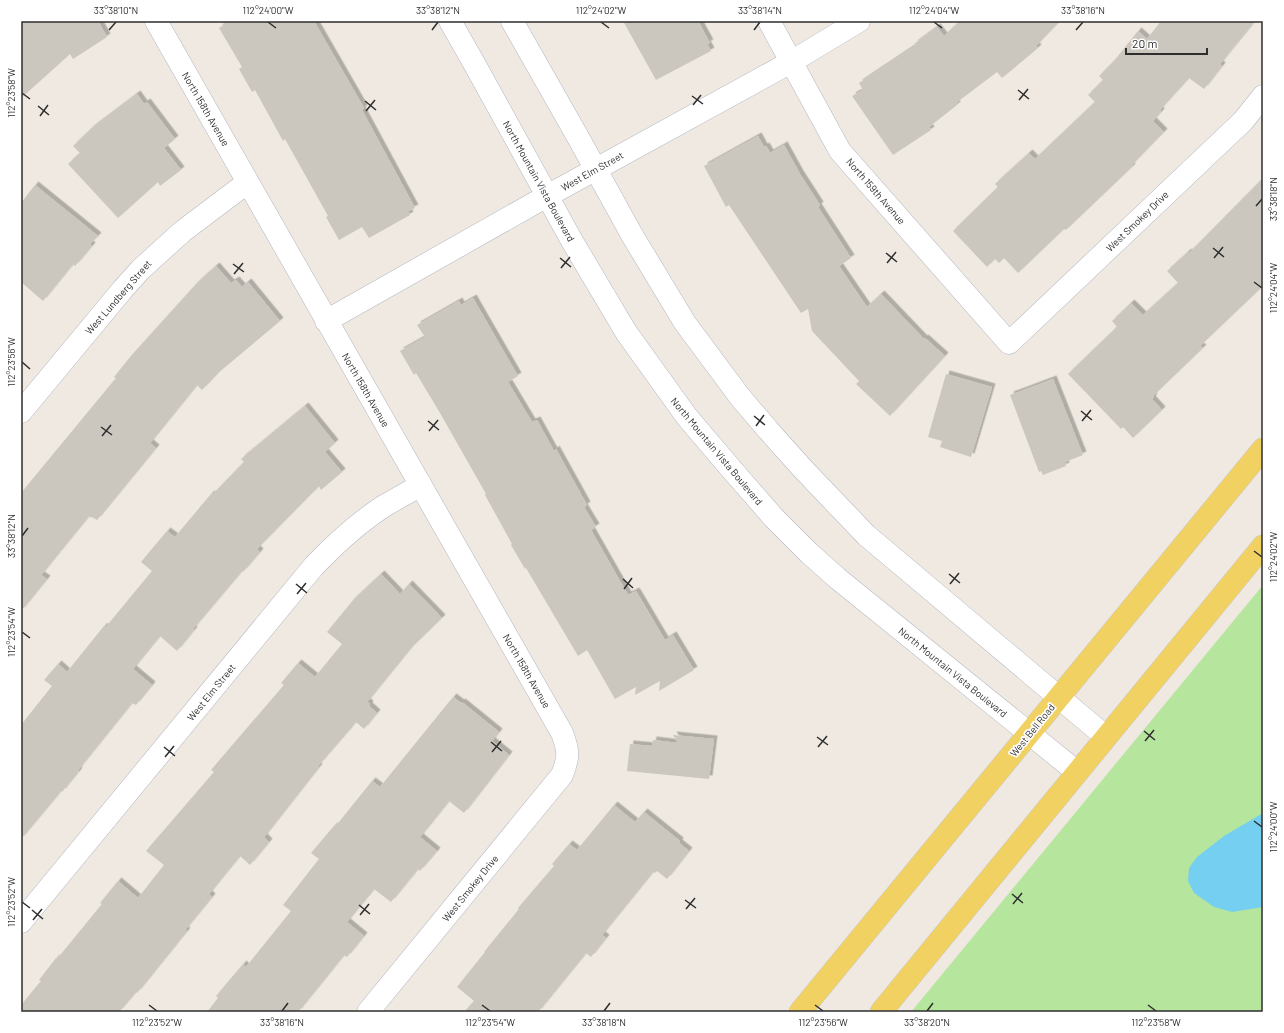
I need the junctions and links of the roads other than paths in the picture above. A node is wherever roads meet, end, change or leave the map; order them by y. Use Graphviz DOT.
graph roads {
  1 [pos="156,21"];
  2 [pos="450,21"];
  3 [pos="512,21"];
  4 [pos="769,21"];
  5 [pos="858,21"];
  6 [pos="791,62"];
  7 [pos="1263,96"];
  8 [pos="596,169"];
  9 [pos="248,182"];
  10 [pos="547,196"];
  11 [pos="326,321"];
  12 [pos="1009,343"];
  13 [pos="21,412"];
  14 [pos="1263,449"];
  15 [pos="421,485"];
  16 [pos="1263,546"];
  17 [pos="1059,697"];
  18 [pos="1029,734"];
  19 [pos="1106,737"];
  20 [pos="568,762"];
  21 [pos="1077,772"];
  22 [pos="21,922"];
  23 [pos="368,1012"];
  24 [pos="800,1012"];
  25 [pos="881,1012"];
  1 -- 9 [label="street, North 158th Avenue"];
  2 -- 10 [label="street, North Mountain Vista Boulevard"];
  3 -- 8 [label="street"];
  4 -- 6 [label="street, North 159th Avenue"];
  5 -- 6 [label="street, West Elm Street"];
  6 -- 8 [label="street, West Elm Street"];
  6 -- 12 [label="street, North 159th Avenue"];
  7 -- 12 [label="street, West Smokey Drive"];
  8 -- 10 [label="street, West Elm Street"];
  8 -- 17 [label="street"];
  9 -- 11 [label="street, North 158th Avenue"];
  9 -- 13 [label="street, West Lundberg Street"];
  10 -- 11 [label="street, West Elm Street"];
  10 -- 18 [label="street, North Mountain Vista Boulevard"];
  11 -- 15 [label="street, North 158th Avenue"];
  14 -- 17 [label="main road, West Bell Road"];
  15 -- 20 [label="street, North 158th Avenue"];
  15 -- 22 [label="street, West Elm Street"];
  16 -- 19 [label="main road"];
  17 -- 18 [label="main road, West Bell Road"];
  17 -- 19 [label="street"];
  18 -- 21 [label="street, North Mountain Vista Boulevard"];
  18 -- 24 [label="main road, West Bell Road"];
  19 -- 21 [label="main road"];
  20 -- 23 [label="street, West Smokey Drive"];
  21 -- 25 [label="main road"];
}
